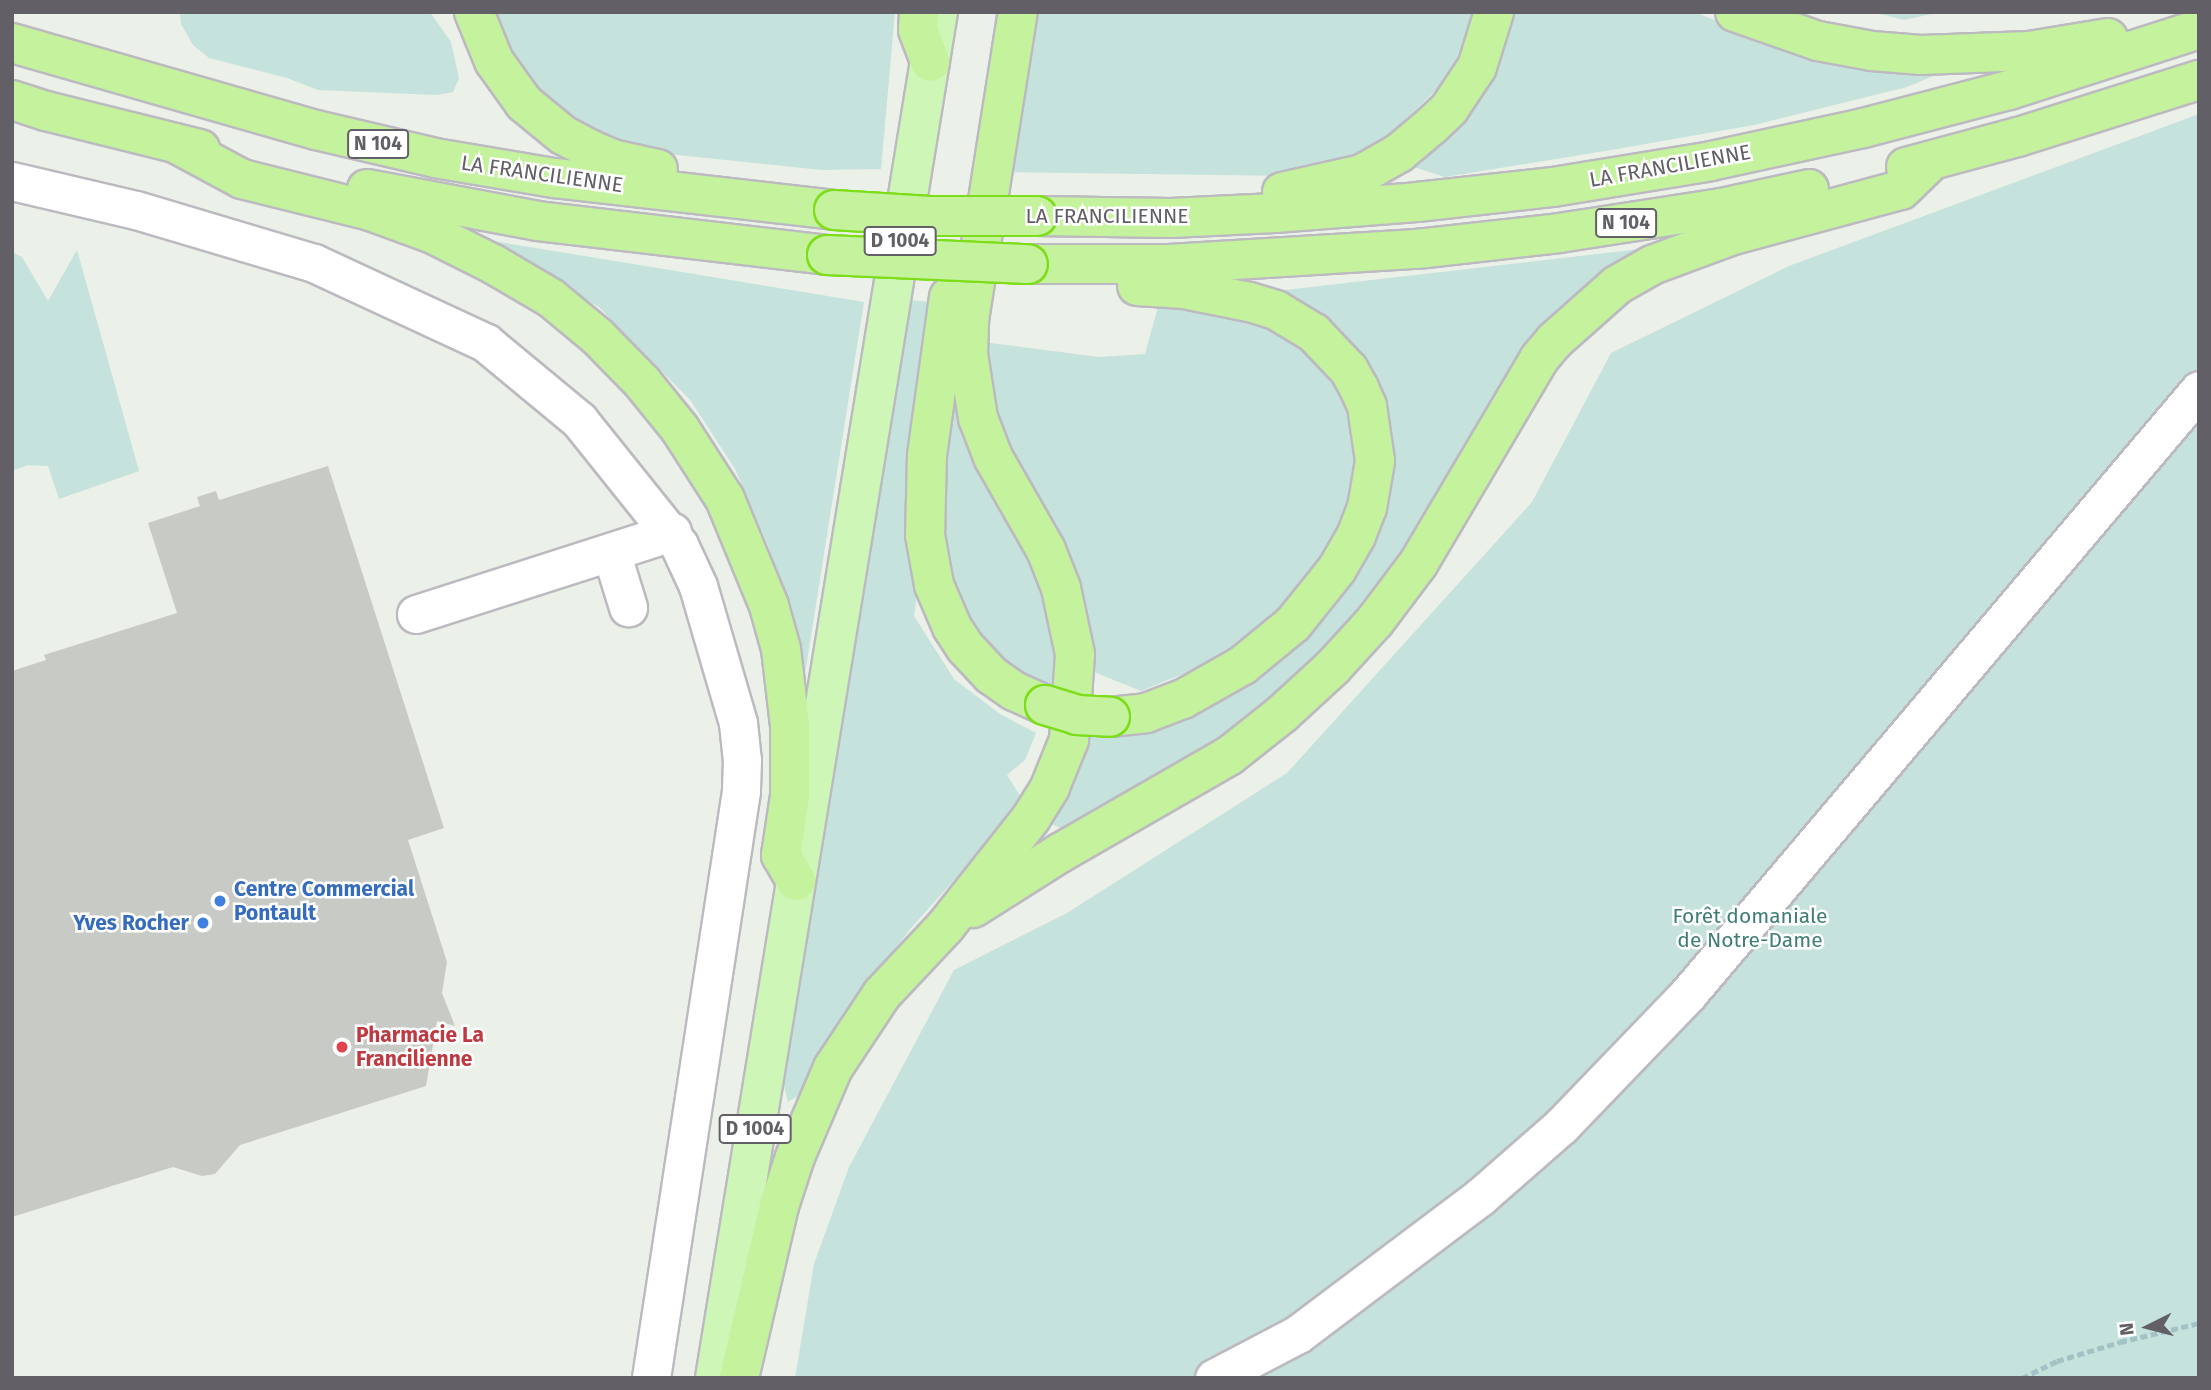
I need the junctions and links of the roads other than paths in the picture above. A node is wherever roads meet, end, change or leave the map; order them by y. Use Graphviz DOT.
graph roads {
  1 [pos="474,12"];
  2 [pos="919,12"];
  3 [pos="938,12"];
  4 [pos="991,12"];
  5 [pos="1018,12"];
  6 [pos="1494,12"];
  7 [pos="1735,12"];
  8 [pos="2199,29"];
  9 [pos="12,43"];
  10 [pos="2154,45"];
  11 [pos="930,62"];
  12 [pos="2199,80"];
  13 [pos="12,100"];
  14 [pos="175,143"];
  15 [pos="1931,161"];
  16 [pos="12,181"];
  17 [pos="753,201"];
  18 [pos="1238,213"];
  19 [pos="1032,265"];
  20 [pos="2199,390"];
  21 [pos="672,532"];
  22 [pos="611,552"];
  23 [pos="628,607"];
  24 [pos="415,614"];
  25 [pos="796,881"];
  26 [pos="945,927"];
  27 [pos="651,1378"];
  28 [pos="715,1378"];
  29 [pos="739,1378"];
  30 [pos="1213,1378"];
  1 -- 17 [label="highway"];
  2 -- 11 [label="highway"];
  3 -- 11 [label="main road, D 1004"];
  4 -- 19 [label="highway, bridge"];
  5 -- 26 [label="highway"];
  6 -- 18 [label="highway"];
  7 -- 10 [label="highway"];
  8 -- 10 [label="highway, LA FRANCILIENNE / N 104"];
  9 -- 17 [label="highway, LA FRANCILIENNE / N 104"];
  10 -- 18 [label="highway, LA FRANCILIENNE / N 104"];
  11 -- 25 [label="main road, D 1004"];
  12 -- 15 [label="highway, N 104"];
  13 -- 14 [label="highway, N 104"];
  14 -- 19 [label="highway, N 104, bridge"];
  14 -- 25 [label="highway"];
  15 -- 19 [label="highway, N 104"];
  15 -- 26 [label="highway"];
  16 -- 21 [label="street"];
  17 -- 18 [label="highway, LA FRANCILIENNE / N 104, bridge"];
  20 -- 30 [label="street"];
  21 -- 22 [label="street"];
  21 -- 27 [label="street"];
  22 -- 23 [label="street"];
  22 -- 24 [label="street"];
  25 -- 28 [label="main road, D 1004"];
  26 -- 29 [label="highway"];
}
